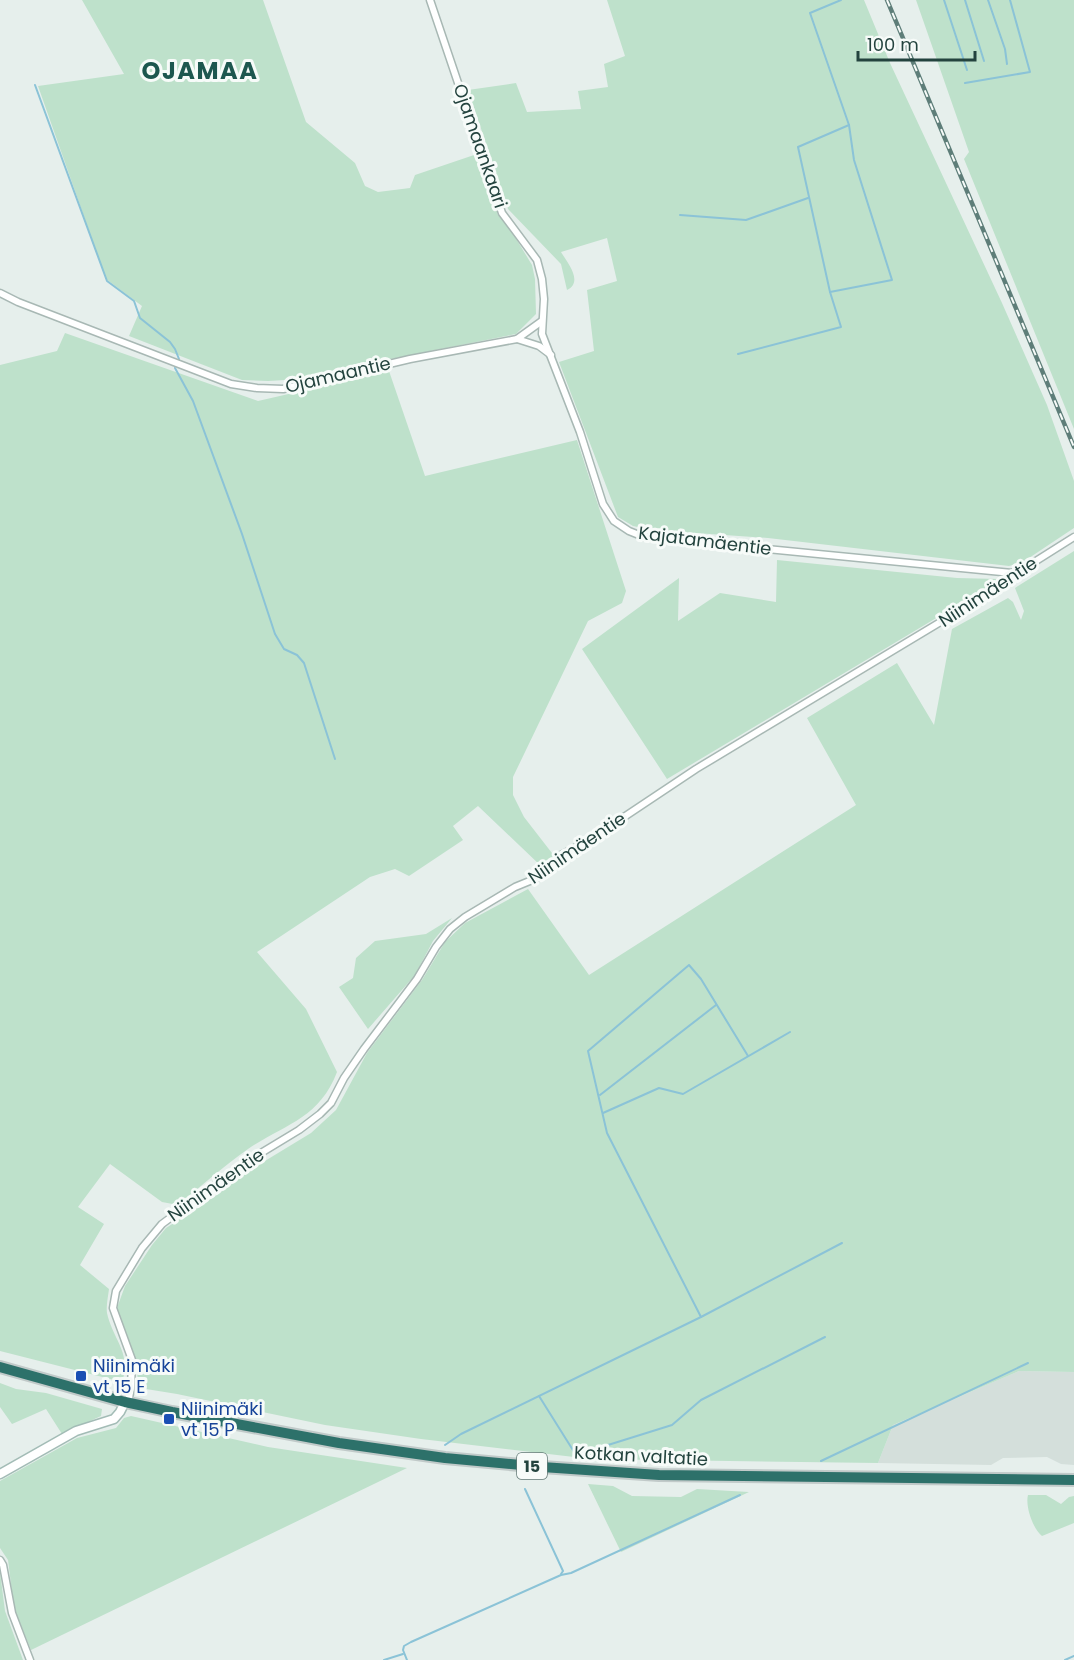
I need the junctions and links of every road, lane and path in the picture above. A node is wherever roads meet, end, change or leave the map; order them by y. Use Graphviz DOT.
graph roads {
  1 [pos="430,0"];
  2 [pos="0,293"];
  3 [pos="542,321"];
  4 [pos="517,339"];
  5 [pos="552,355"];
  6 [pos="1074,537"];
  7 [pos="1012,573"];
  8 [pos="0,1367"];
  9 [pos="126,1402"];
  10 [pos="0,1474"];
  11 [pos="1074,1480"];
  12 [pos="0,1560"];
  13 [pos="30,1660"];
  1 -- 3 [label="street, Ojamaankaari"];
  2 -- 4 [label="street, Ojamaantie"];
  3 -- 4 [label="street, Ojamaantie"];
  3 -- 5 [label="street, Kajatamäentie"];
  4 -- 5 [label="street"];
  5 -- 7 [label="street, Kajatamäentie"];
  6 -- 7 [label="street, Niinimäentie"];
  7 -- 9 [label="street, Niinimäentie"];
  8 -- 9 [label="highway, Kotkan valtatie / 15"];
  9 -- 10 [label="street"];
  9 -- 11 [label="highway, Kotkan valtatie / 15"];
  12 -- 13 [label="street"];
}
